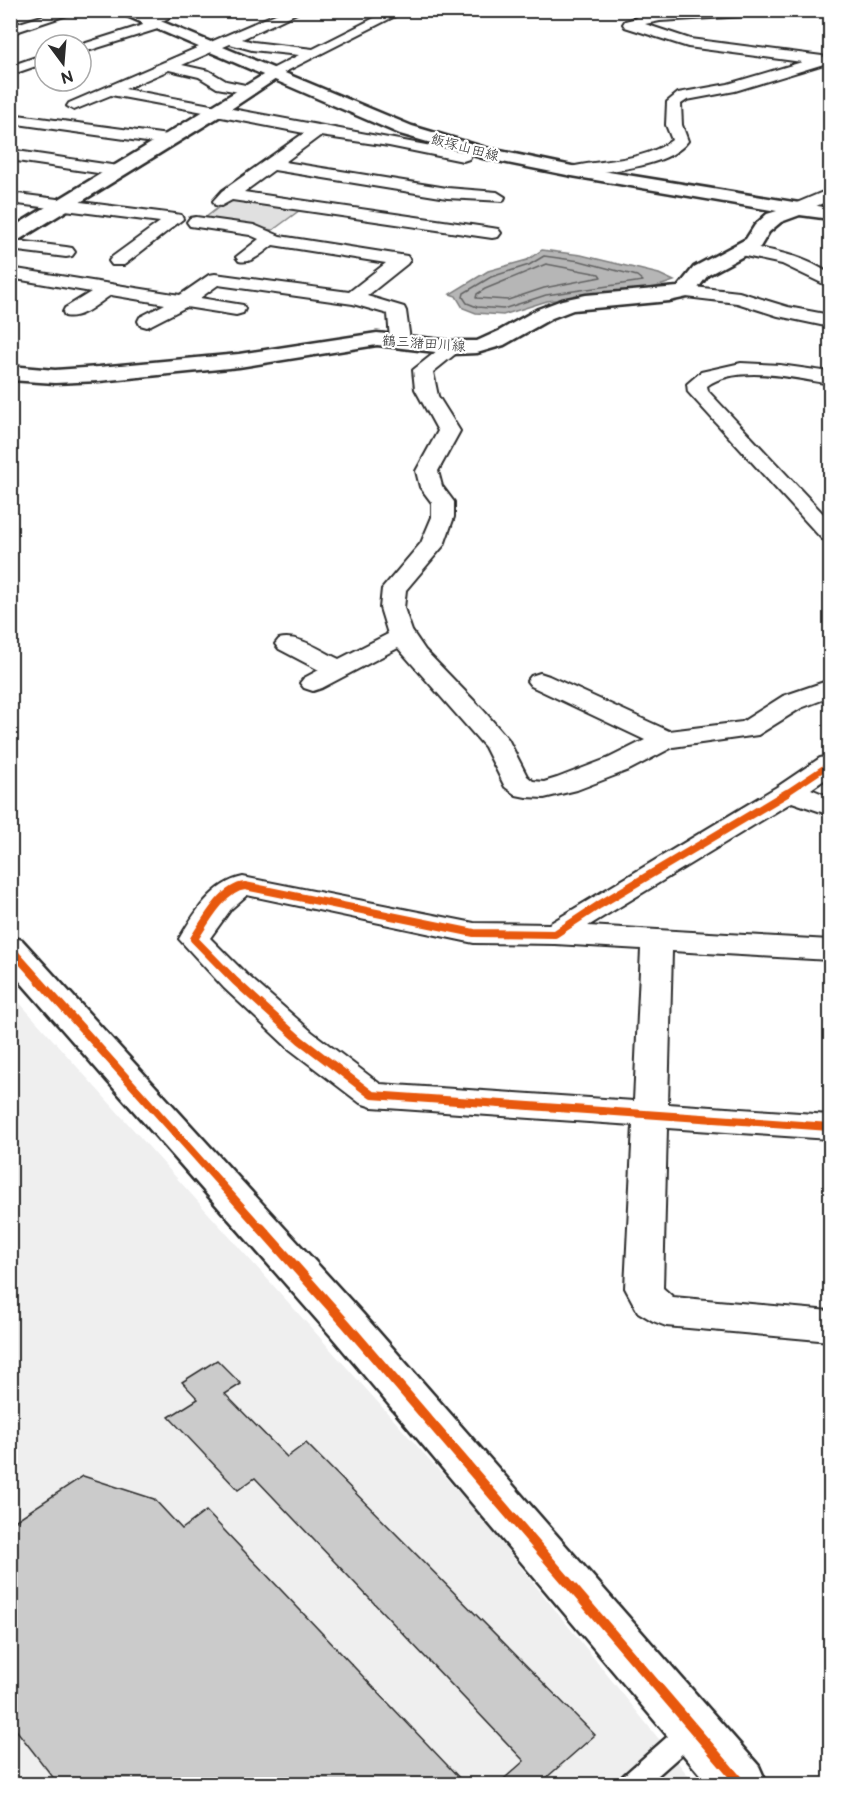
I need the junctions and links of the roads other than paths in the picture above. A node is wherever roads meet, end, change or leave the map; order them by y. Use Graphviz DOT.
graph roads {
  1 [pos="76,10"];
  2 [pos="179,10"];
  3 [pos="297,10"];
  4 [pos="401,10"];
  5 [pos="778,10"];
  6 [pos="736,11"];
  7 [pos="125,12"];
  8 [pos="623,12"];
  9 [pos="660,17"];
  10 [pos="152,24"];
  11 [pos="10,30"];
  12 [pos="229,39"];
  13 [pos="93,45"];
  14 [pos="209,48"];
  15 [pos="314,53"];
  16 [pos="826,61"];
  17 [pos="33,62"];
  18 [pos="168,66"];
  19 [pos="10,71"];
  20 [pos="273,74"];
  21 [pos="250,90"];
  22 [pos="111,91"];
  23 [pos="74,106"];
  24 [pos="218,111"];
  25 [pos="10,118"];
  26 [pos="316,131"];
  27 [pos="168,140"];
  28 [pos="10,155"];
  29 [pos="463,156"];
  30 [pos="270,165"];
  31 [pos="118,171"];
  32 [pos="572,171"];
  33 [pos="831,194"];
  34 [pos="228,195"];
  35 [pos="497,197"];
  36 [pos="10,198"];
  37 [pos="61,206"];
  38 [pos="798,209"];
  39 [pos="831,214"];
  40 [pos="492,233"];
  41 [pos="10,237"];
  42 [pos="272,238"];
  43 [pos="10,245"];
  44 [pos="742,250"];
  45 [pos="66,252"];
  46 [pos="245,257"];
  47 [pos="118,261"];
  48 [pos="10,273"];
  49 [pos="831,282"];
  50 [pos="107,289"];
  51 [pos="685,292"];
  52 [pos="353,298"];
  53 [pos="183,301"];
  54 [pos="236,309"];
  55 [pos="72,312"];
  56 [pos="147,321"];
  57 [pos="831,321"];
  58 [pos="400,340"];
  59 [pos="454,347"];
  60 [pos="10,373"];
  61 [pos="831,378"];
  62 [pos="831,534"];
  63 [pos="403,636"];
  64 [pos="288,644"];
  65 [pos="340,670"];
  66 [pos="540,681"];
  67 [pos="313,683"];
  68 [pos="831,688"];
  69 [pos="666,740"];
  70 [pos="831,764"];
  71 [pos="790,791"];
  72 [pos="831,807"];
  73 [pos="555,934"];
  74 [pos="657,940"];
  75 [pos="10,948"];
  76 [pos="831,950"];
  77 [pos="652,1114"];
  78 [pos="831,1127"];
  79 [pos="831,1326"];
  80 [pos="693,1729"];
  81 [pos="631,1785"];
  82 [pos="741,1785"];
  1 -- 11 [label="street"];
  2 -- 10 [label="street"];
  3 -- 12 [label="street"];
  4 -- 15 [label="street"];
  5 -- 6 [label="street"];
  6 -- 9 [label="street"];
  7 -- 10 [label="main road, 飯塚山田線"];
  8 -- 9 [label="street"];
  9 -- 16 [label="street"];
  10 -- 13 [label="street"];
  10 -- 14 [label="main road, 飯塚山田線"];
  12 -- 14 [label="street"];
  12 -- 15 [label="street"];
  14 -- 18 [label="street"];
  14 -- 20 [label="main road, 飯塚山田線"];
  15 -- 20 [label="street"];
  16 -- 32 [label="street"];
  17 -- 19 [label="street"];
  18 -- 21 [label="street"];
  18 -- 22 [label="street"];
  20 -- 21 [label="main road"];
  20 -- 32 [label="main road, 飯塚山田線"];
  21 -- 24 [label="main road"];
  22 -- 23 [label="street"];
  22 -- 24 [label="street"];
  24 -- 26 [label="street"];
  24 -- 27 [label="main road"];
  25 -- 27 [label="street"];
  26 -- 29 [label="street"];
  26 -- 30 [label="street"];
  27 -- 31 [label="main road"];
  28 -- 31 [label="street"];
  30 -- 34 [label="street"];
  30 -- 35 [label="street"];
  31 -- 37 [label="main road"];
  32 -- 38 [label="main road, 飯塚山田線"];
  33 -- 38 [label="street"];
  34 -- 40 [label="street"];
  34 -- 42 [label="street"];
  36 -- 37 [label="street"];
  37 -- 41 [label="main road"];
  37 -- 47 [label="street"];
  38 -- 39 [label="main road, 飯塚山田線"];
  38 -- 44 [label="main road"];
  42 -- 46 [label="street"];
  42 -- 52 [label="street"];
  43 -- 45 [label="street"];
  44 -- 49 [label="street"];
  44 -- 51 [label="main road"];
  48 -- 50 [label="street"];
  50 -- 53 [label="street"];
  50 -- 55 [label="street"];
  51 -- 57 [label="street"];
  51 -- 59 [label="main road, 鶴三潴田川線"];
  52 -- 53 [label="street"];
  52 -- 58 [label="street"];
  53 -- 54 [label="street"];
  53 -- 56 [label="street"];
  58 -- 59 [label="main road, 鶴三潴田川線"];
  58 -- 60 [label="main road, 鶴三潴田川線"];
  59 -- 63 [label="street"];
  61 -- 62 [label="street"];
  63 -- 65 [label="street"];
  63 -- 69 [label="street"];
  64 -- 65 [label="street"];
  65 -- 67 [label="street"];
  66 -- 69 [label="street"];
  68 -- 69 [label="street"];
  70 -- 71 [label="street"];
  71 -- 72 [label="street"];
  71 -- 73 [label="street"];
  73 -- 74 [label="street"];
  73 -- 77 [label="street"];
  74 -- 76 [label="street"];
  74 -- 77 [label="street"];
  75 -- 80 [label="main road"];
  77 -- 78 [label="street"];
  77 -- 79 [label="street"];
  80 -- 81 [label="lane"];
  80 -- 82 [label="main road"];
}
